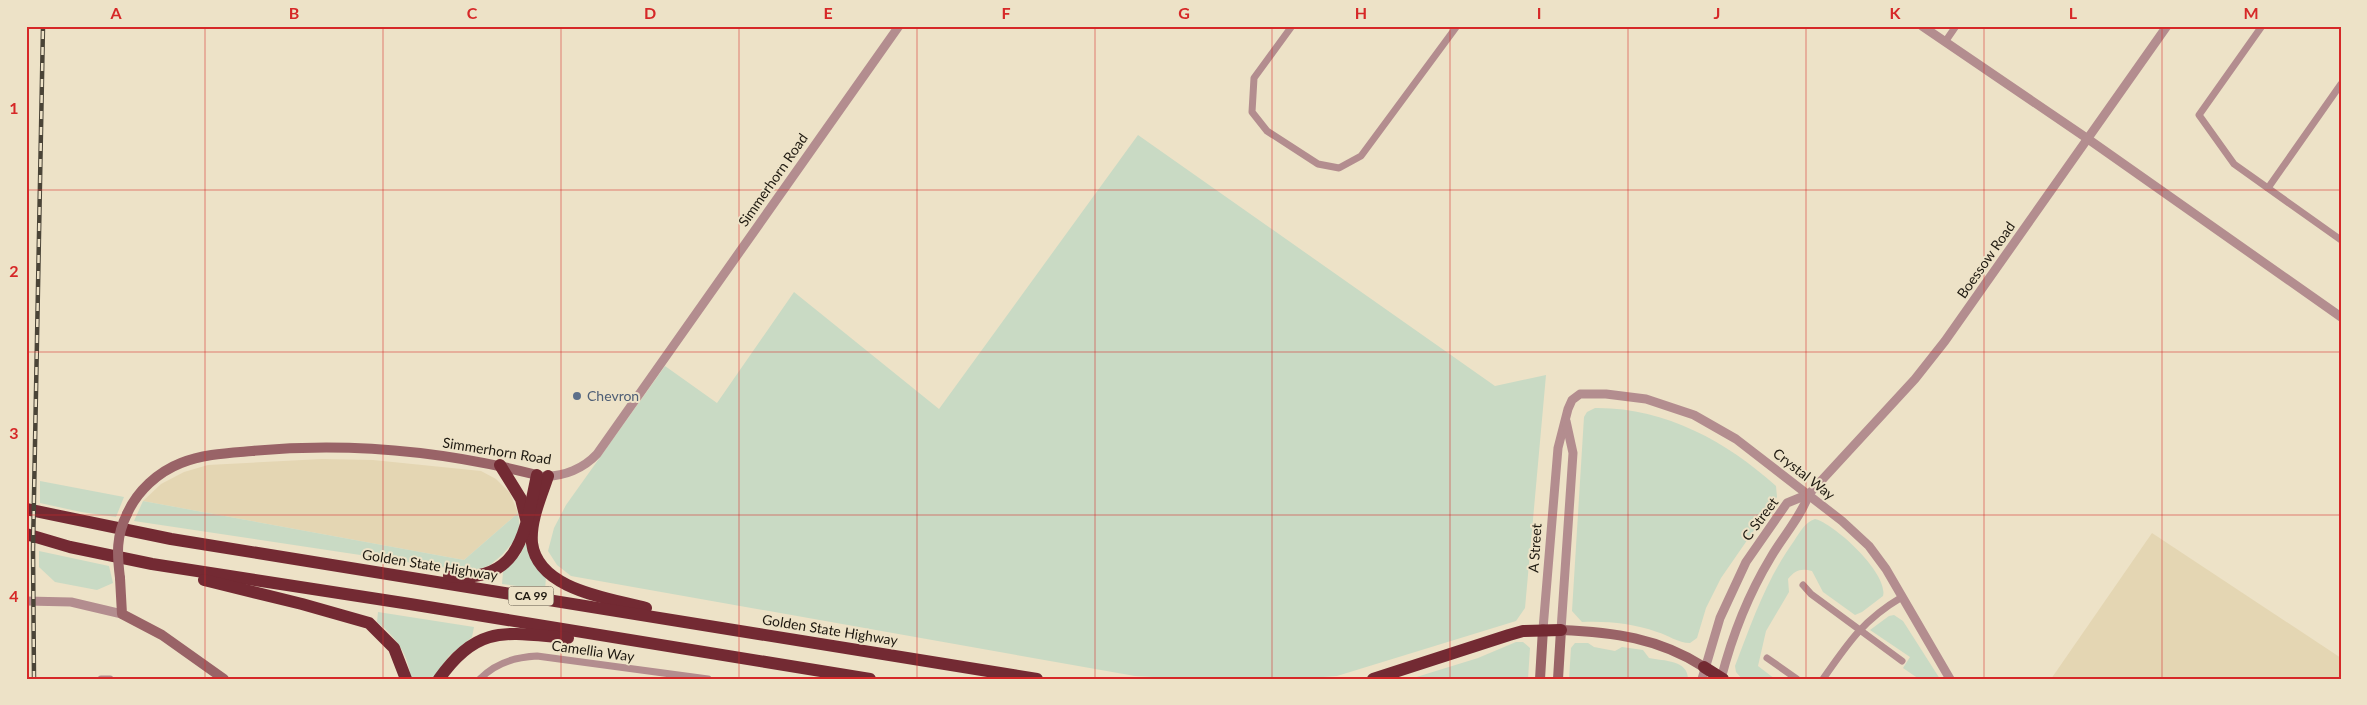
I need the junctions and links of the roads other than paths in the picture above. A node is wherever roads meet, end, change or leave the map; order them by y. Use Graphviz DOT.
graph roads {
  1 [pos="899,26"];
  2 [pos="1292,26"];
  3 [pos="1457,26"];
  4 [pos="1922,26"];
  5 [pos="1956,26"];
  6 [pos="2167,26"];
  7 [pos="2262,26"];
  8 [pos="1935,30"];
  9 [pos="1945,42"];
  10 [pos="2341,84"];
  11 [pos="2088,139"];
  12 [pos="2268,188"];
  13 [pos="2341,240"];
  14 [pos="2341,317"];
  15 [pos="1572,400"];
  16 [pos="1566,420"];
  17 [pos="500,465"];
  18 [pos="542,475"];
  19 [pos="1809,494"];
  20 [pos="26,509"];
  21 [pos="526,522"];
  22 [pos="26,534"];
  23 [pos="152,564"];
  24 [pos="380,572"];
  25 [pos="1803,585"];
  26 [pos="1902,597"];
  27 [pos="26,601"];
  28 [pos="122,614"];
  29 [pos="711,625"];
  30 [pos="1859,629"];
  31 [pos="1543,630"];
  32 [pos="1561,630"];
  33 [pos="659,646"];
  34 [pos="1767,658"];
  35 [pos="1902,661"];
  36 [pos="1703,673"];
  37 [pos="1032,678"];
  38 [pos="1722,678"];
  39 [pos="101,679"];
  40 [pos="110,679"];
  41 [pos="224,679"];
  42 [pos="406,679"];
  43 [pos="438,679"];
  44 [pos="480,679"];
  45 [pos="708,679"];
  46 [pos="870,679"];
  47 [pos="1044,679"];
  48 [pos="1373,679"];
  49 [pos="1540,679"];
  50 [pos="1558,679"];
  51 [pos="1797,679"];
  52 [pos="1823,679"];
  53 [pos="1950,679"];
  1 -- 18 [label="street, Simmerhorn Road"];
  2 -- 3 [label="street"];
  4 -- 8 [label="street"];
  5 -- 9 [label="street"];
  6 -- 11 [label="street, Boessow Road"];
  7 -- 12 [label="street"];
  8 -- 9 [label="street"];
  9 -- 11 [label="street"];
  10 -- 12 [label="street"];
  11 -- 14 [label="street"];
  11 -- 19 [label="street, Boessow Road"];
  12 -- 13 [label="street"];
  15 -- 16 [label="street, A Street"];
  15 -- 19 [label="street, Crystal Way"];
  16 -- 31 [label="street, A Street"];
  16 -- 32 [label="street, A Street"];
  17 -- 18 [label="main road, Simmerhorn Road"];
  17 -- 21 [label="highway"];
  17 -- 28 [label="main road, Simmerhorn Road, bridge"];
  18 -- 21 [label="highway"];
  18 -- 29 [label="highway"];
  19 -- 26 [label="street, Crystal Way"];
  19 -- 36 [label="street, C Street"];
  19 -- 38 [label="street"];
  20 -- 24 [label="highway, Golden State Highway / CA 99"];
  21 -- 24 [label="highway"];
  22 -- 23 [label="highway, CA 99"];
  23 -- 33 [label="highway, CA 99"];
  23 -- 42 [label="highway"];
  24 -- 29 [label="highway, Golden State Highway / CA 99"];
  25 -- 30 [label="street"];
  26 -- 30 [label="street"];
  26 -- 53 [label="street, Crystal Way"];
  27 -- 28 [label="street"];
  28 -- 41 [label="main road"];
  29 -- 37 [label="highway, Golden State Highway / CA 99"];
  30 -- 35 [label="street"];
  30 -- 52 [label="street"];
  31 -- 32 [label="highway"];
  31 -- 48 [label="highway"];
  31 -- 49 [label="main road, A Street"];
  32 -- 36 [label="main road"];
  32 -- 50 [label="main road, A Street"];
  33 -- 43 [label="highway"];
  33 -- 46 [label="highway, CA 99"];
  34 -- 51 [label="street"];
  36 -- 38 [label="highway"];
  37 -- 47 [label="highway, Golden State Highway"];
  39 -- 40 [label="street"];
  44 -- 45 [label="street, Camellia Way"];
}
